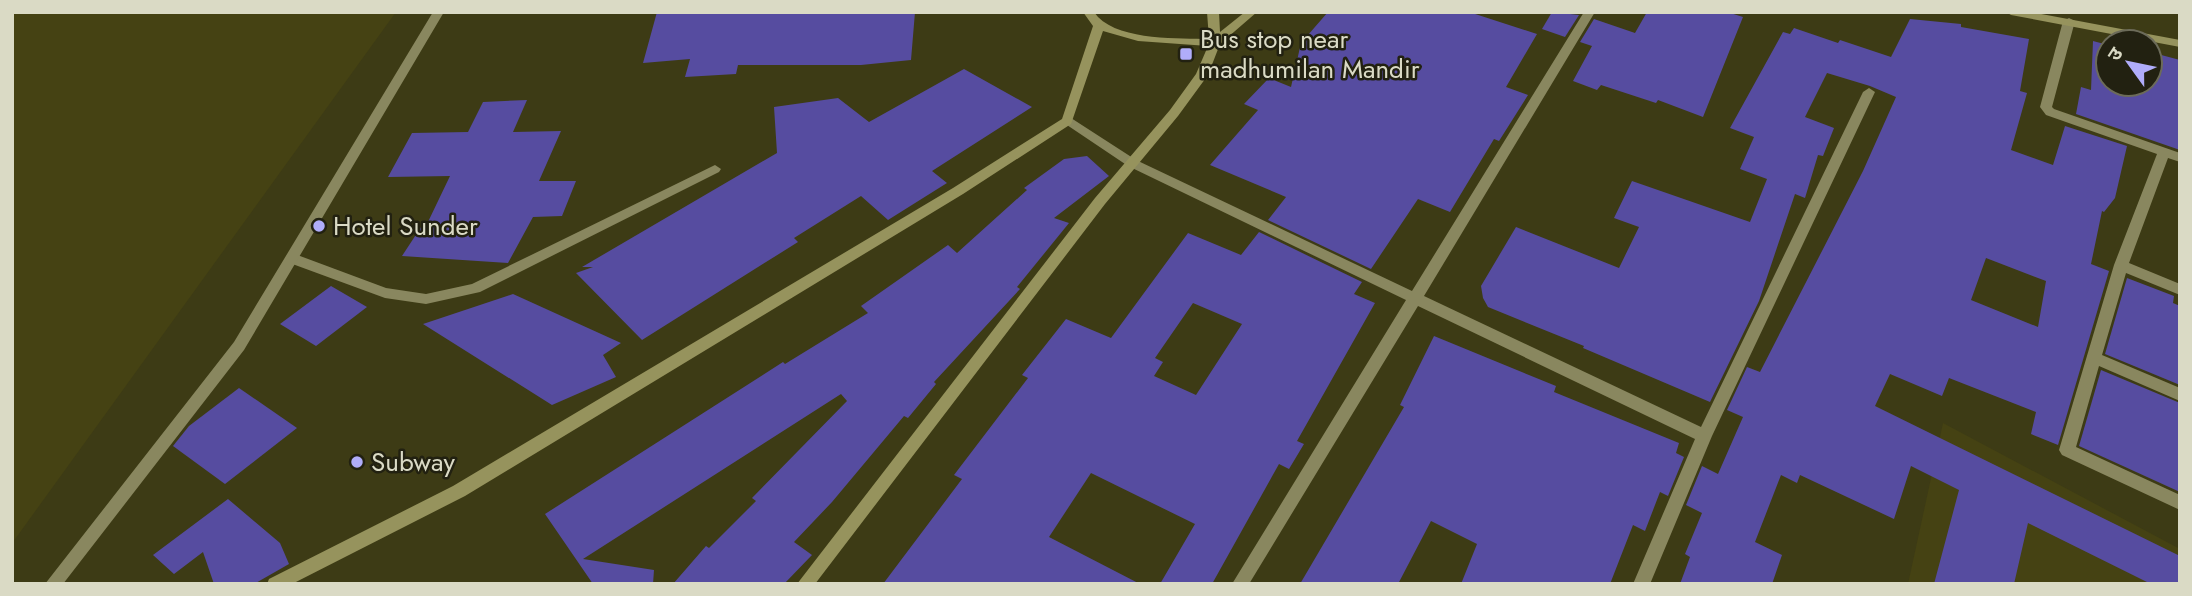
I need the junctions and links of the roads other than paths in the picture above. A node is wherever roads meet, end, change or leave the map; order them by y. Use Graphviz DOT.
graph roads {
  1 [pos="439,12"];
  2 [pos="1088,12"];
  3 [pos="1213,12"];
  4 [pos="1252,12"];
  5 [pos="1590,12"];
  6 [pos="2011,12"];
  7 [pos="2069,22"];
  8 [pos="1099,26"];
  9 [pos="1215,42"];
  10 [pos="2180,44"];
  11 [pos="1869,92"];
  12 [pos="1067,121"];
  13 [pos="2164,153"];
  14 [pos="2180,158"];
  15 [pos="1132,163"];
  16 [pos="715,169"];
  17 [pos="292,258"];
  18 [pos="2121,265"];
  19 [pos="2180,290"];
  20 [pos="1414,297"];
  21 [pos="2093,357"];
  22 [pos="2180,395"];
  23 [pos="1704,436"];
  24 [pos="2180,503"];
  25 [pos="53,584"];
  26 [pos="275,584"];
  27 [pos="805,584"];
  28 [pos="1240,584"];
  29 [pos="1641,584"];
  1 -- 17 [label="street"];
  2 -- 8 [label="main road"];
  3 -- 9 [label="main road"];
  4 -- 9 [label="main road"];
  5 -- 20 [label="street"];
  6 -- 7 [label="main road"];
  7 -- 10 [label="main road"];
  7 -- 13 [label="street"];
  8 -- 9 [label="main road"];
  8 -- 12 [label="main road"];
  9 -- 15 [label="main road"];
  11 -- 23 [label="street"];
  12 -- 15 [label="street"];
  12 -- 26 [label="main road"];
  13 -- 14 [label="street"];
  13 -- 18 [label="street"];
  15 -- 20 [label="street"];
  15 -- 27 [label="main road"];
  16 -- 17 [label="street"];
  17 -- 25 [label="street"];
  18 -- 19 [label="street"];
  18 -- 21 [label="street"];
  20 -- 23 [label="street"];
  20 -- 28 [label="street"];
  21 -- 22 [label="street"];
  21 -- 24 [label="street"];
  23 -- 29 [label="street"];
}
